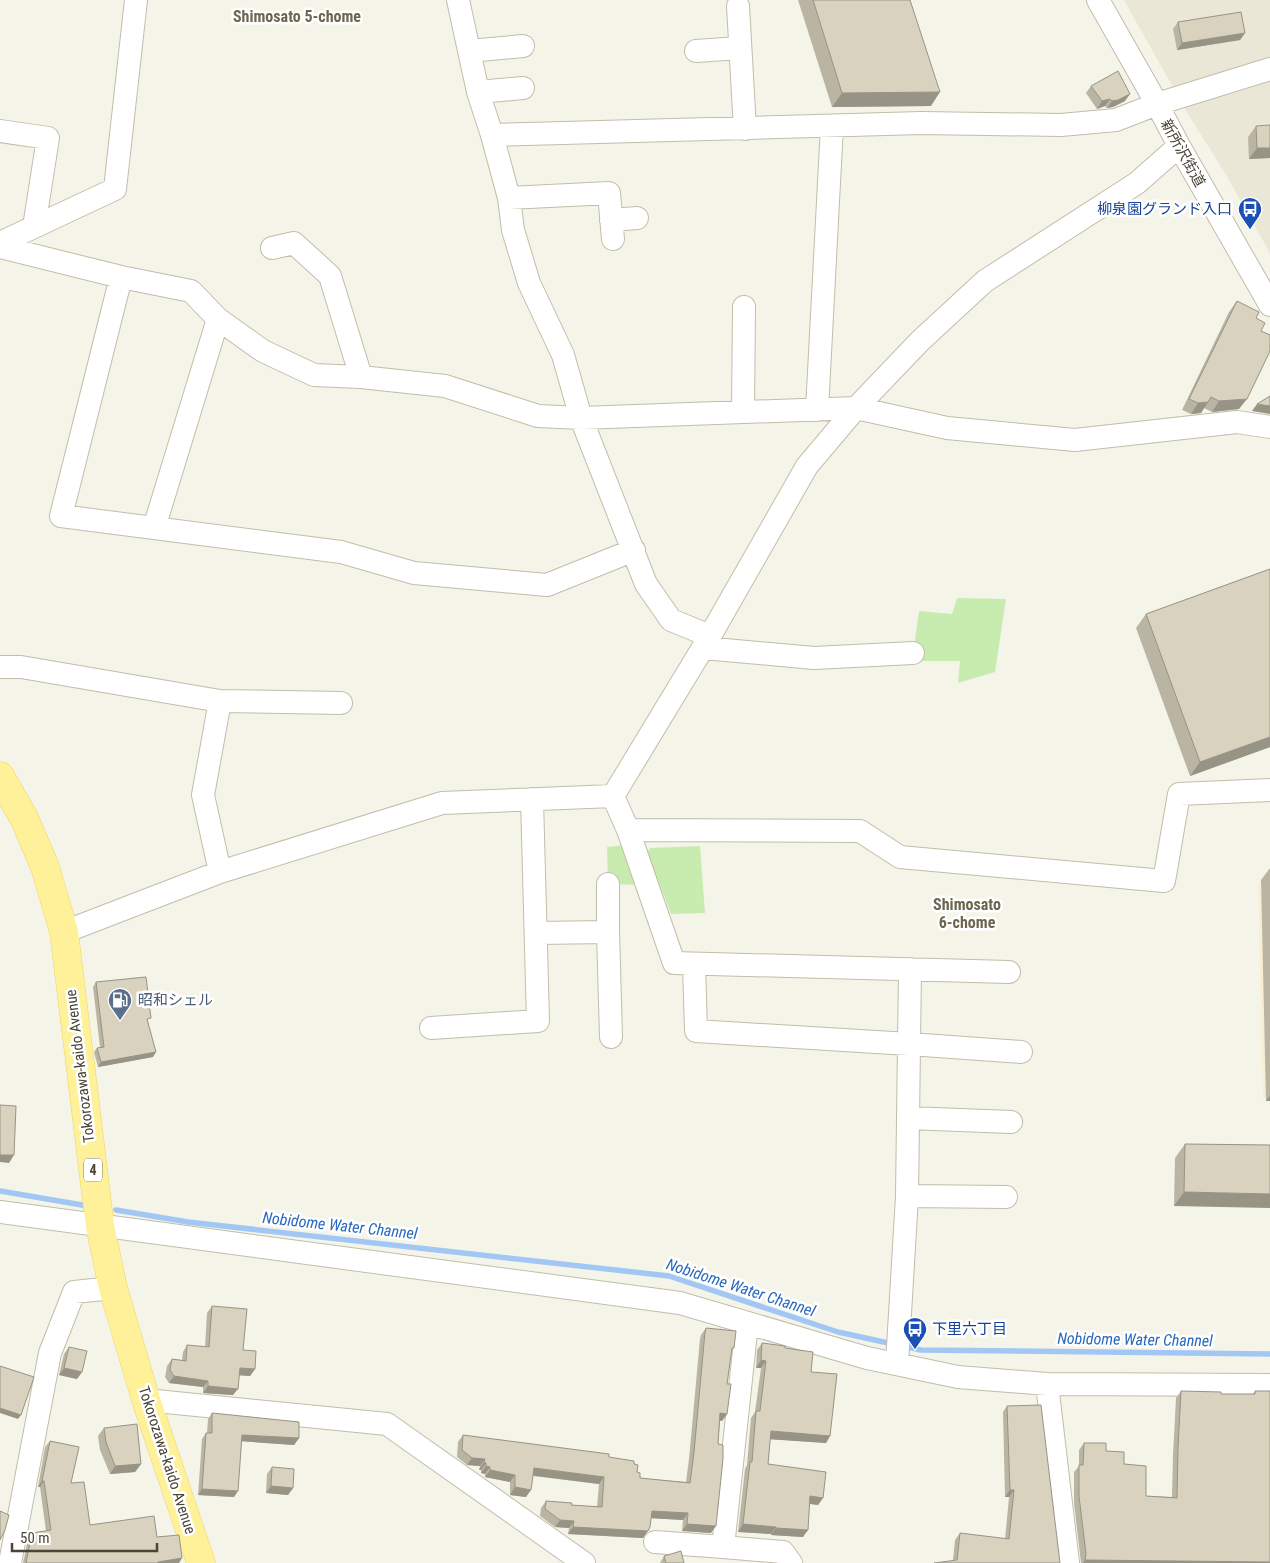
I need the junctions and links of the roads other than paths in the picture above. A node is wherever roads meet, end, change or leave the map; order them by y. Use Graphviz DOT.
graph roads {
  1 [pos="136,0"];
  2 [pos="458,0"];
  3 [pos="1098,0"];
  4 [pos="738,6"];
  5 [pos="523,46"];
  6 [pos="740,48"];
  7 [pos="469,51"];
  8 [pos="696,51"];
  9 [pos="1270,69"];
  10 [pos="523,88"];
  11 [pos="478,92"];
  12 [pos="1157,104"];
  13 [pos="832,126"];
  14 [pos="745,129"];
  15 [pos="0,131"];
  16 [pos="492,135"];
  17 [pos="1179,146"];
  18 [pos="509,198"];
  19 [pos="638,218"];
  20 [pos="34,227"];
  21 [pos="0,243"];
  22 [pos="0,247"];
  23 [pos="272,248"];
  24 [pos="121,277"];
  25 [pos="1270,305"];
  26 [pos="744,307"];
  27 [pos="218,319"];
  28 [pos="361,377"];
  29 [pos="856,408"];
  30 [pos="818,410"];
  31 [pos="743,412"];
  32 [pos="581,418"];
  33 [pos="1270,427"];
  34 [pos="154,528"];
  35 [pos="634,550"];
  36 [pos="706,642"];
  37 [pos="913,653"];
  38 [pos="0,667"];
  39 [pos="220,701"];
  40 [pos="341,703"];
  41 [pos="0,778"];
  42 [pos="1270,790"];
  43 [pos="613,796"];
  44 [pos="532,799"];
  45 [pos="628,830"];
  46 [pos="220,872"];
  47 [pos="608,884"];
  48 [pos="64,932"];
  49 [pos="608,932"];
  50 [pos="536,933"];
  51 [pos="694,964"];
  52 [pos="910,969"];
  53 [pos="1009,972"];
  54 [pos="430,1028"];
  55 [pos="611,1037"];
  56 [pos="909,1044"];
  57 [pos="1020,1052"];
  58 [pos="908,1118"];
  59 [pos="1011,1122"];
  60 [pos="907,1196"];
  61 [pos="1006,1197"];
  62 [pos="0,1212"];
  63 [pos="100,1226"];
  64 [pos="113,1288"];
  65 [pos="747,1323"];
  66 [pos="898,1350"];
  67 [pos="1047,1384"];
  68 [pos="1270,1385"];
  69 [pos="146,1400"];
  70 [pos="655,1542"];
  71 [pos="723,1547"];
  72 [pos="10,1563"];
  73 [pos="201,1563"];
  74 [pos="584,1563"];
  75 [pos="791,1563"];
  76 [pos="1068,1563"];
  1 -- 20 [label="street"];
  2 -- 7 [label="street"];
  3 -- 12 [label="street, 新所沢街道"];
  4 -- 6 [label="street"];
  5 -- 7 [label="street"];
  6 -- 8 [label="street"];
  6 -- 14 [label="street"];
  7 -- 11 [label="street"];
  9 -- 12 [label="street"];
  10 -- 11 [label="street"];
  11 -- 16 [label="street"];
  12 -- 13 [label="street"];
  12 -- 17 [label="street, 新所沢街道"];
  13 -- 14 [label="street"];
  13 -- 30 [label="street"];
  14 -- 16 [label="street"];
  15 -- 20 [label="street"];
  16 -- 18 [label="street"];
  17 -- 25 [label="street, 新所沢街道"];
  17 -- 29 [label="street"];
  18 -- 19 [label="street"];
  18 -- 32 [label="street"];
  20 -- 21 [label="street"];
  22 -- 24 [label="street"];
  23 -- 28 [label="street"];
  24 -- 27 [label="street"];
  24 -- 34 [label="street"];
  26 -- 31 [label="street"];
  27 -- 28 [label="street"];
  27 -- 34 [label="street"];
  28 -- 32 [label="street"];
  29 -- 30 [label="street"];
  29 -- 33 [label="street"];
  29 -- 36 [label="street"];
  30 -- 31 [label="street"];
  31 -- 32 [label="street"];
  32 -- 35 [label="street"];
  34 -- 35 [label="street"];
  35 -- 36 [label="street"];
  36 -- 37 [label="street"];
  36 -- 43 [label="street"];
  38 -- 39 [label="street"];
  39 -- 40 [label="street"];
  39 -- 46 [label="street"];
  41 -- 48 [label="main road, Tokorozawa-kaido Avenue / 4"];
  42 -- 45 [label="street"];
  43 -- 44 [label="street"];
  43 -- 45 [label="street"];
  44 -- 46 [label="street"];
  44 -- 50 [label="street"];
  45 -- 51 [label="street"];
  46 -- 48 [label="street"];
  47 -- 49 [label="street"];
  48 -- 63 [label="main road, Tokorozawa-kaido Avenue / 4"];
  49 -- 50 [label="street"];
  49 -- 55 [label="street"];
  50 -- 54 [label="street"];
  51 -- 52 [label="street"];
  51 -- 56 [label="street"];
  52 -- 53 [label="street"];
  52 -- 56 [label="street"];
  56 -- 57 [label="street"];
  56 -- 58 [label="street"];
  58 -- 59 [label="street"];
  58 -- 60 [label="street"];
  60 -- 61 [label="street"];
  60 -- 66 [label="street"];
  62 -- 63 [label="street"];
  63 -- 64 [label="main road, Tokorozawa-kaido Avenue / 4"];
  63 -- 65 [label="street"];
  64 -- 69 [label="main road, Tokorozawa-kaido Avenue / 4"];
  64 -- 72 [label="street"];
  65 -- 66 [label="street"];
  65 -- 71 [label="street"];
  66 -- 67 [label="street"];
  67 -- 68 [label="street"];
  67 -- 76 [label="street"];
  69 -- 73 [label="main road, Tokorozawa-kaido Avenue / 4"];
  69 -- 74 [label="street"];
  70 -- 71 [label="street"];
  71 -- 75 [label="street"];
}
